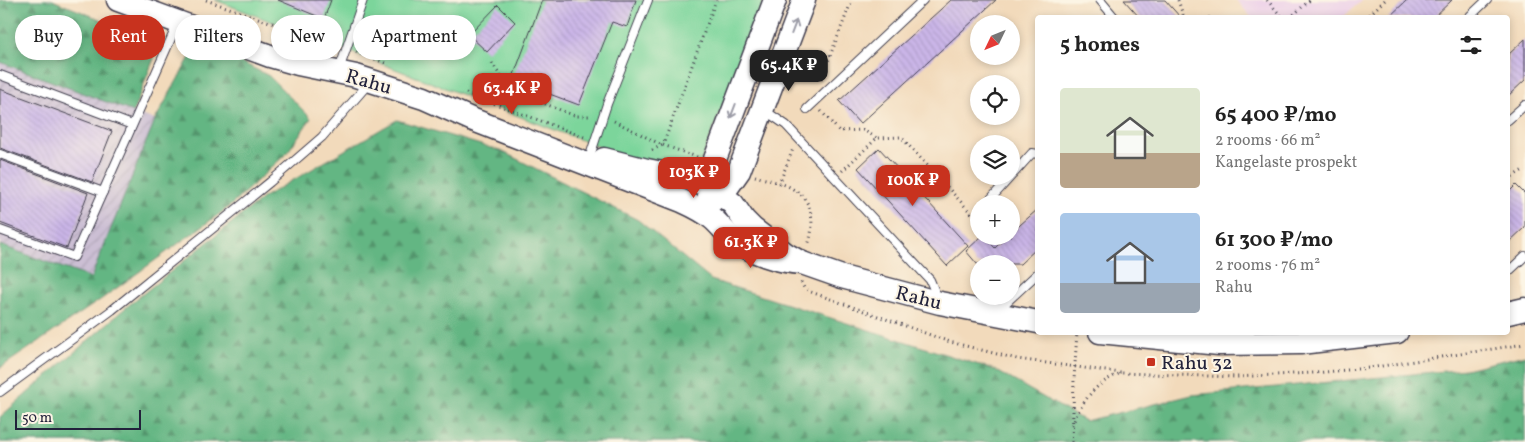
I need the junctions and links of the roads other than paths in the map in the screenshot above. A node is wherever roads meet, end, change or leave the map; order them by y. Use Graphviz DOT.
graph roads {
  1 [pos="118,0"];
  2 [pos="363,0"];
  3 [pos="648,0"];
  4 [pos="775,0"];
  5 [pos="804,0"];
  6 [pos="923,0"];
  7 [pos="1100,0"];
  8 [pos="1487,0"];
  9 [pos="1112,15"];
  10 [pos="1471,15"];
  11 [pos="175,21"];
  12 [pos="175,29"];
  13 [pos="261,52"];
  14 [pos="338,72"];
  15 [pos="0,75"];
  16 [pos="371,80"];
  17 [pos="1525,105"];
  18 [pos="762,108"];
  19 [pos="807,109"];
  20 [pos="1510,118"];
  21 [pos="132,125"];
  22 [pos="0,154"];
  23 [pos="1035,154"];
  24 [pos="714,162"];
  25 [pos="587,164"];
  26 [pos="739,171"];
  27 [pos="684,177"];
  28 [pos="103,192"];
  29 [pos="715,192"];
  30 [pos="995,195"];
  31 [pos="682,201"];
  32 [pos="722,228"];
  33 [pos="0,230"];
  34 [pos="764,237"];
  35 [pos="1525,256"];
  36 [pos="802,263"];
  37 [pos="1510,270"];
  38 [pos="1035,276"];
  39 [pos="940,303"];
  40 [pos="1525,309"];
  41 [pos="1510,313"];
  42 [pos="994,314"];
  43 [pos="1035,321"];
  44 [pos="1138,335"];
  45 [pos="1373,335"];
  46 [pos="1279,338"];
  47 [pos="0,392"];
  1 -- 11 [label="main road, Rahu"];
  2 -- 14 [label="lane"];
  3 -- 25 [label="lane"];
  4 -- 24 [label="main road, one-way"];
  18 -- 5 [label="main road, one-way"];
  6 -- 19 [label="lane"];
  7 -- 9 [label="lane"];
  8 -- 10 [label="lane"];
  12 -- 21 [label="lane"];
  13 -- 14 [label="main road, Rahu"];
  14 -- 16 [label="main road, Rahu"];
  15 -- 21 [label="lane"];
  16 -- 25 [label="main road, Rahu"];
  16 -- 47 [label="lane"];
  17 -- 20 [label="lane"];
  18 -- 26 [label="main road"];
  18 -- 39 [label="lane"];
  21 -- 28 [label="lane"];
  22 -- 28 [label="lane"];
  23 -- 30 [label="lane"];
  24 -- 27 [label="main road"];
  24 -- 29 [label="main road"];
  25 -- 27 [label="main road, Rahu"];
  25 -- 31 [label="main road, Rahu"];
  26 -- 29 [label="main road"];
  26 -- 34 [label="main road"];
  27 -- 29 [label="main road, Rahu"];
  28 -- 33 [label="lane"];
  29 -- 31 [label="main road"];
  29 -- 32 [label="main road"];
  29 -- 34 [label="main road, Rahu"];
  31 -- 32 [label="main road, Rahu"];
  32 -- 36 [label="main road, Rahu"];
  34 -- 36 [label="main road, Rahu"];
  35 -- 37 [label="lane"];
  36 -- 39 [label="main road, Rahu"];
  38 -- 42 [label="lane"];
  39 -- 42 [label="main road, Rahu"];
  40 -- 41 [label="main road"];
  42 -- 43 [label="main road, Rahu"];
  44 -- 46 [label="main road"];
  45 -- 46 [label="main road"];
}
